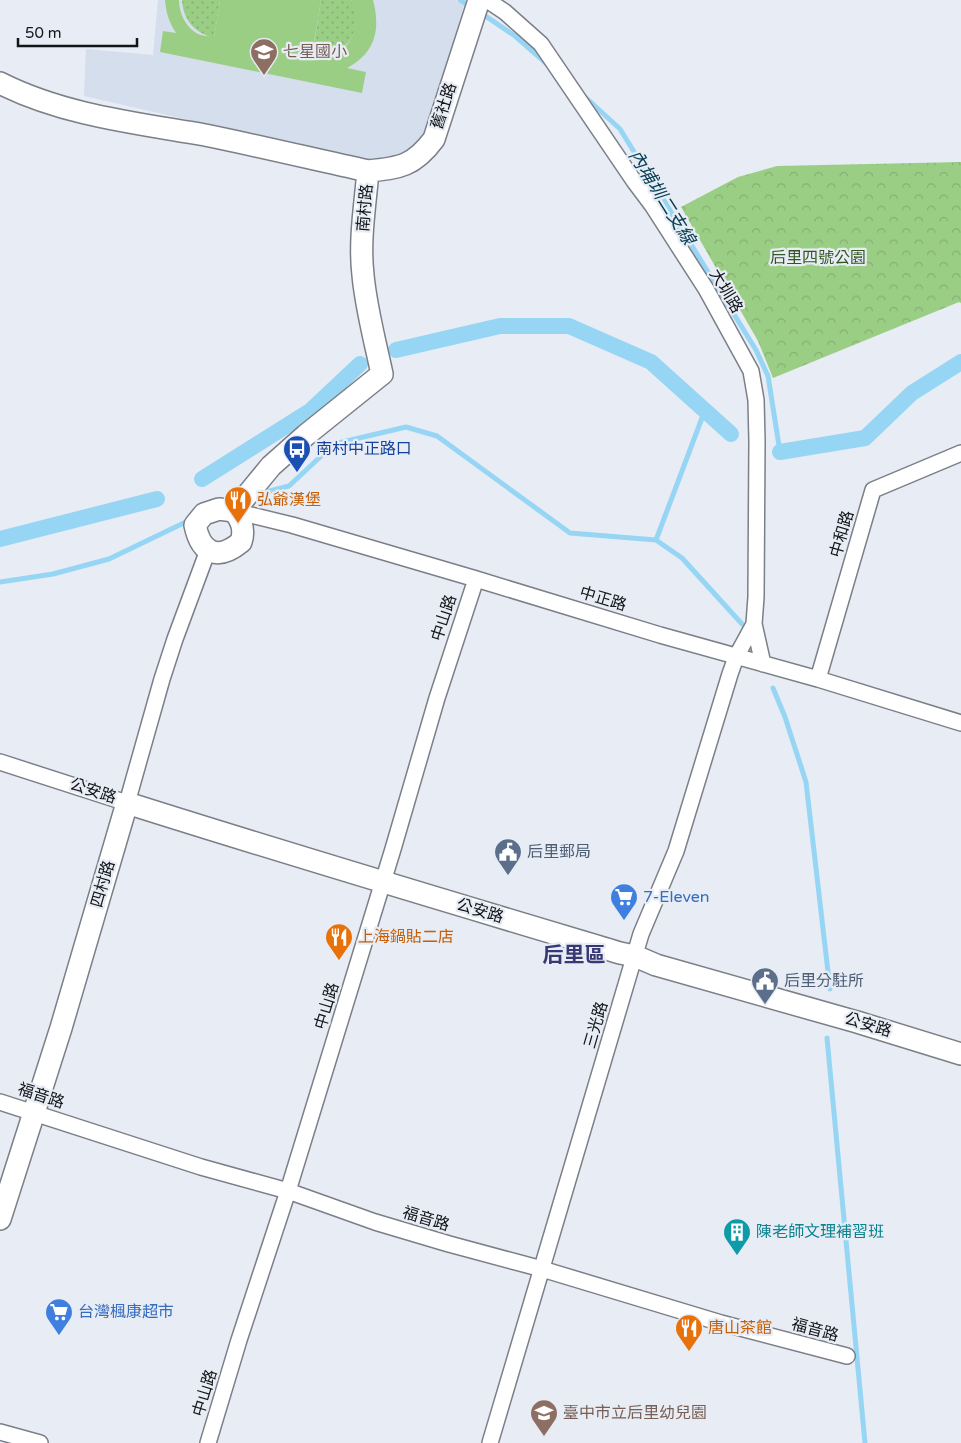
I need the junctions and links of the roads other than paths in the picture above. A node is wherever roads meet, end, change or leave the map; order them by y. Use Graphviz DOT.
graph roads {
  1 [pos="479,0"];
  2 [pos="488,0"];
  3 [pos="0,84"];
  4 [pos="368,171"];
  5 [pos="961,453"];
  6 [pos="234,512"];
  7 [pos="208,550"];
  8 [pos="476,579"];
  9 [pos="754,624"];
  10 [pos="736,657"];
  11 [pos="763,664"];
  12 [pos="818,679"];
  13 [pos="961,723"];
  14 [pos="0,762"];
  15 [pos="127,803"];
  16 [pos="384,882"];
  17 [pos="635,956"];
  18 [pos="961,1054"];
  19 [pos="0,1102"];
  20 [pos="34,1112"];
  21 [pos="288,1190"];
  22 [pos="0,1218"];
  23 [pos="542,1269"];
  24 [pos="847,1356"];
  25 [pos="0,1432"];
  26 [pos="40,1443"];
  27 [pos="208,1443"];
  28 [pos="490,1443"];
  1 -- 4 [label="main road, 舊社路"];
  2 -- 9 [label="street, 大圳路"];
  3 -- 4 [label="main road, 南村路"];
  4 -- 6 [label="main road, 南村路"];
  5 -- 12 [label="street, 中和路"];
  6 -- 7 [label="main road"];
  6 -- 7 [label="main road"];
  6 -- 8 [label="street, 中正路"];
  7 -- 15 [label="street, 四村路"];
  8 -- 10 [label="street, 中正路"];
  8 -- 16 [label="street, 中山路"];
  9 -- 10 [label="street, 三光路"];
  9 -- 11 [label="street, 大圳路"];
  10 -- 11 [label="street, 中正路"];
  10 -- 17 [label="street, 三光路"];
  11 -- 12 [label="street, 中正路"];
  12 -- 13 [label="street, 中正路"];
  14 -- 15 [label="street, 公安路"];
  15 -- 16 [label="main road, 公安路"];
  15 -- 20 [label="main road, 四村路"];
  16 -- 17 [label="main road, 公安路"];
  16 -- 21 [label="street, 中山路"];
  17 -- 18 [label="main road, 公安路"];
  17 -- 23 [label="street, 三光路"];
  19 -- 20 [label="street, 福音路"];
  20 -- 21 [label="street, 福音路"];
  20 -- 22 [label="main road, 四村路"];
  21 -- 23 [label="street, 福音路"];
  21 -- 27 [label="street, 中山路"];
  23 -- 24 [label="street, 福音路"];
  23 -- 28 [label="street, 三光路"];
  25 -- 26 [label="street"];
}
